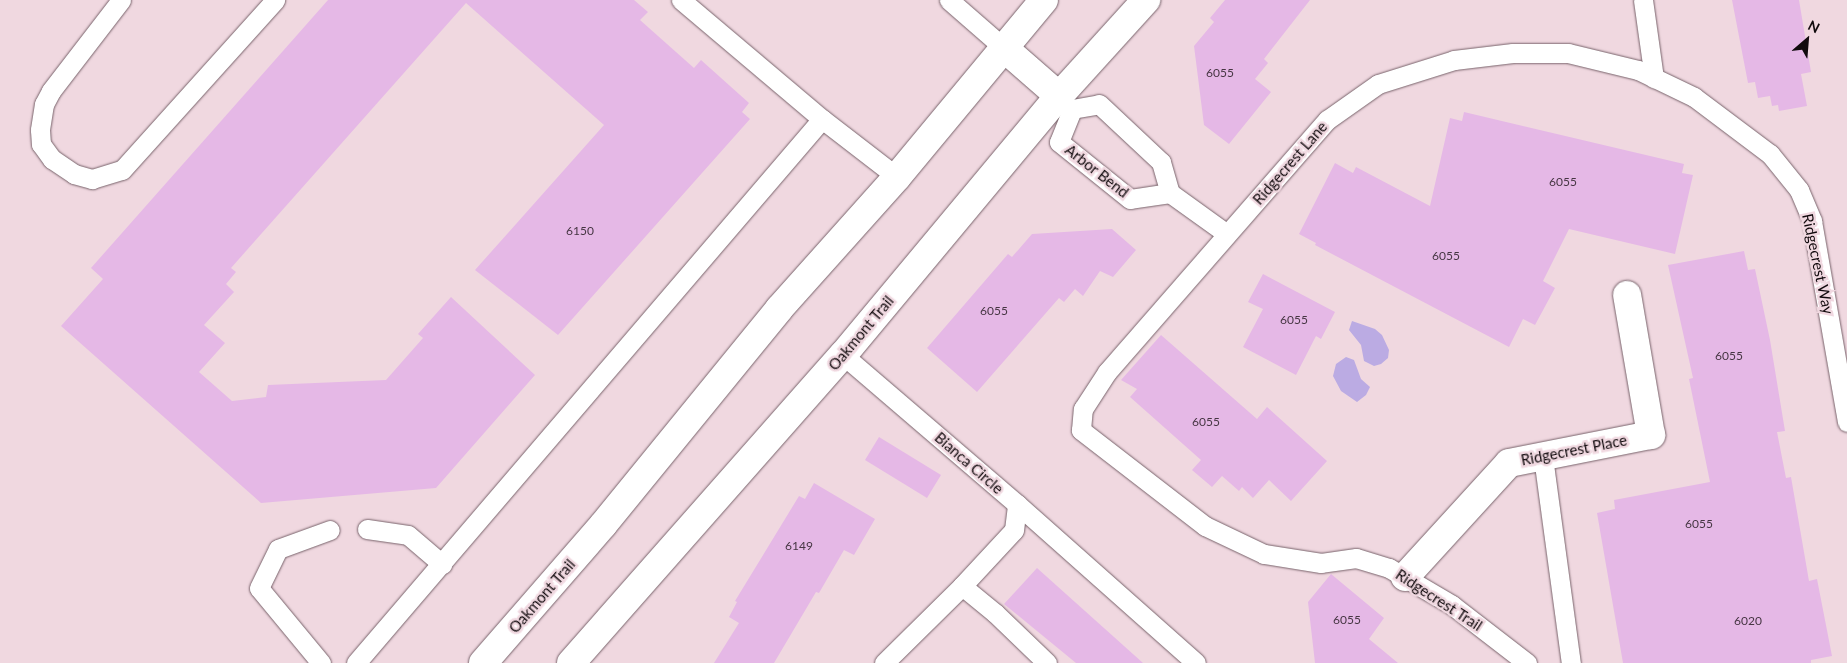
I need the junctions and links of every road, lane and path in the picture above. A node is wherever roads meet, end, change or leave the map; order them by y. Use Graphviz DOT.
graph roads {
  1 [pos="121,0"];
  2 [pos="275,0"];
  3 [pos="681,0"];
  4 [pos="949,0"];
  5 [pos="1044,0"];
  6 [pos="1146,0"];
  7 [pos="1643,0"];
  8 [pos="1004,48"];
  9 [pos="1654,78"];
  10 [pos="1066,103"];
  11 [pos="822,119"];
  12 [pos="897,178"];
  13 [pos="1170,193"];
  14 [pos="1227,234"];
  15 [pos="1628,295"];
  16 [pos="843,355"];
  17 [pos="1847,422"];
  18 [pos="1081,430"];
  19 [pos="1543,456"];
  20 [pos="1017,504"];
  21 [pos="367,529"];
  22 [pos="330,530"];
  23 [pos="442,564"];
  24 [pos="1404,577"];
  25 [pos="962,586"];
  26 [pos="362,661"];
  27 [pos="321,663"];
  28 [pos="483,663"];
  29 [pos="571,663"];
  30 [pos="884,663"];
  31 [pos="1047,663"];
  32 [pos="1196,663"];
  33 [pos="1527,663"];
  34 [pos="1571,663"];
  1 -- 2 [label="lane"];
  3 -- 11 [label="lane"];
  4 -- 8 [label="lane"];
  5 -- 8 [label="street, Oakmont Trail"];
  6 -- 10 [label="street, Oakmont Trail"];
  7 -- 9 [label="lane"];
  8 -- 10 [label="street"];
  8 -- 12 [label="street, Oakmont Trail"];
  9 -- 14 [label="lane, Ridgecrest Lane"];
  9 -- 17 [label="lane, Ridgecrest Way"];
  10 -- 13 [label="lane"];
  10 -- 13 [label="lane, Arbor Bend"];
  10 -- 16 [label="street, Oakmont Trail"];
  11 -- 12 [label="lane"];
  11 -- 23 [label="lane"];
  12 -- 28 [label="street, Oakmont Trail"];
  13 -- 14 [label="lane"];
  14 -- 18 [label="lane, Ridgecrest Lane"];
  15 -- 19 [label="street, Ridgecrest Place"];
  16 -- 20 [label="lane, Bianca Circle"];
  16 -- 29 [label="street, Oakmont Trail"];
  18 -- 24 [label="lane, Ridgecrest Trail"];
  19 -- 24 [label="street, Ridgecrest Place"];
  19 -- 34 [label="lane"];
  20 -- 25 [label="lane, Bianca Circle"];
  20 -- 32 [label="lane"];
  21 -- 23 [label="lane"];
  22 -- 27 [label="lane"];
  23 -- 26 [label="lane"];
  24 -- 33 [label="lane, Ridgecrest Trail"];
  25 -- 30 [label="lane, Bianca Circle"];
  25 -- 31 [label="lane"];
}
